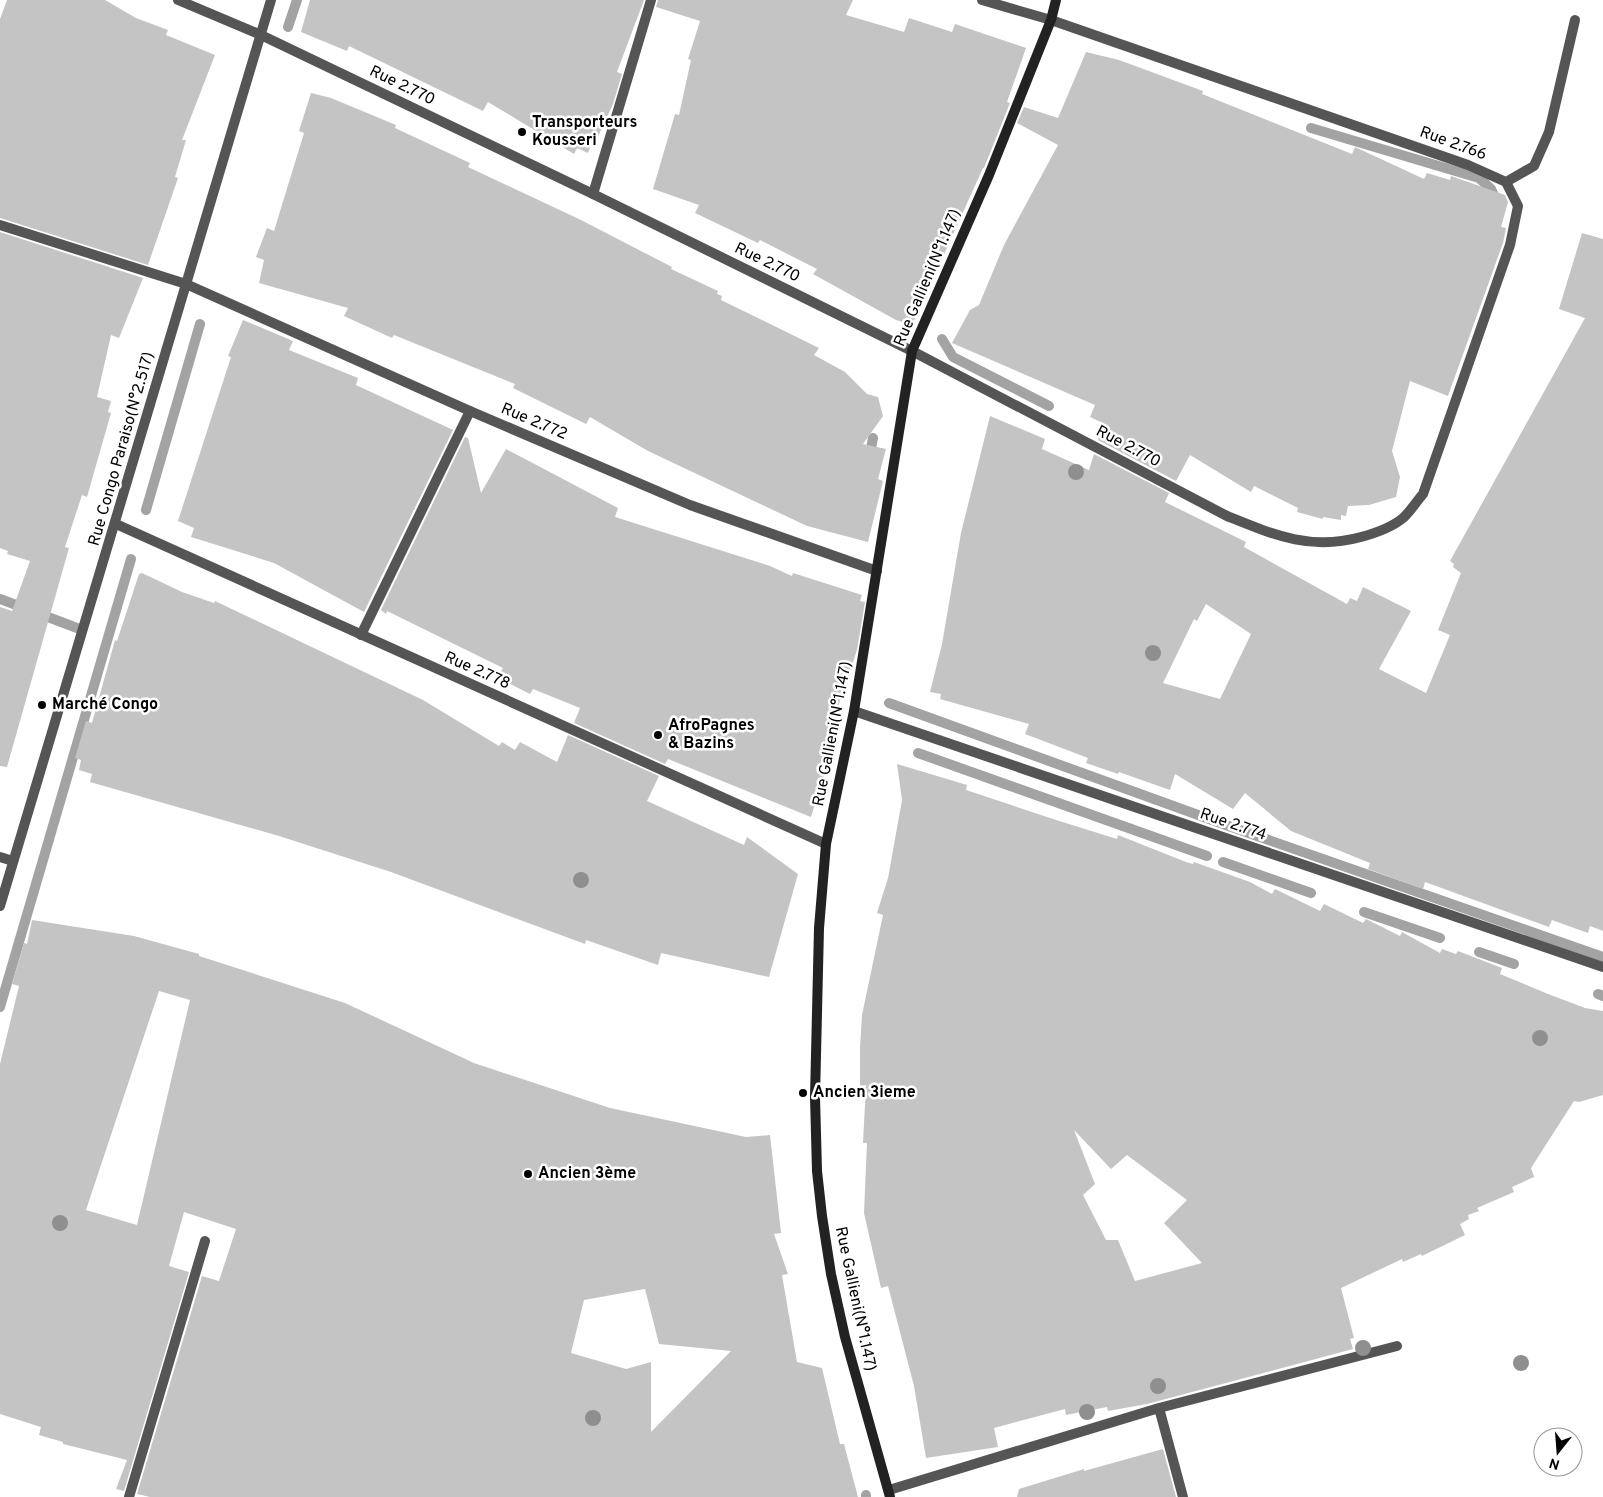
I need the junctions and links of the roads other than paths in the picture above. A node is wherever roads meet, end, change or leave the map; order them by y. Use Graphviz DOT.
graph roads {
  1 [pos="178,0"];
  2 [pos="271,0"];
  3 [pos="651,0"];
  4 [pos="982,0"];
  5 [pos="1056,0"];
  6 [pos="1052,20"];
  7 [pos="1575,20"];
  8 [pos="261,35"];
  9 [pos="1506,182"];
  10 [pos="593,194"];
  11 [pos="0,225"];
  12 [pos="186,284"];
  13 [pos="912,352"];
  14 [pos="470,411"];
  15 [pos="116,524"];
  16 [pos="877,571"];
  17 [pos="361,635"];
  18 [pos="854,711"];
  19 [pos="826,844"];
  20 [pos="0,857"];
  21 [pos="13,861"];
  22 [pos="0,906"];
  23 [pos="1603,967"];
  24 [pos="205,1241"];
  25 [pos="1397,1346"];
  26 [pos="1159,1408"];
  27 [pos="889,1493"];
  28 [pos="129,1497"];
  29 [pos="1183,1497"];
  1 -- 8 [label="street, Rue 2.770"];
  2 -- 8 [label="street, Rue Congo Paraiso(N°2.517)"];
  3 -- 10 [label="street"];
  4 -- 6 [label="street, Rue 2.766"];
  5 -- 6 [label="main road, Rue Gallieni(N°1.147)"];
  6 -- 9 [label="street, Rue 2.766"];
  6 -- 13 [label="main road, Rue Gallieni(N°1.147)"];
  7 -- 9 [label="street"];
  8 -- 10 [label="street, Rue 2.770"];
  8 -- 12 [label="street, Rue Congo Paraiso(N°2.517)"];
  9 -- 13 [label="street, Rue 2.770"];
  10 -- 13 [label="street, Rue 2.770"];
  11 -- 12 [label="street, Rue 2.772"];
  12 -- 14 [label="street, Rue 2.772"];
  12 -- 15 [label="street, Rue Congo Paraiso(N°2.517)"];
  13 -- 16 [label="main road, Rue Gallieni(N°1.147)"];
  14 -- 16 [label="street, Rue 2.772"];
  14 -- 17 [label="street"];
  15 -- 17 [label="street, Rue 2.778"];
  15 -- 21 [label="street, Rue Congo Paraiso(N°2.517)"];
  16 -- 18 [label="main road, Rue Gallieni(N°1.147)"];
  17 -- 19 [label="street, Rue 2.778"];
  18 -- 19 [label="main road, Rue Gallieni(N°1.147)"];
  18 -- 23 [label="street, Rue 2.774"];
  19 -- 27 [label="main road, Rue Gallieni(N°1.147)"];
  20 -- 21 [label="street"];
  21 -- 22 [label="street, Rue Congo Paraiso(N°2.517)"];
  24 -- 28 [label="street"];
  25 -- 26 [label="street"];
  26 -- 27 [label="street"];
  26 -- 29 [label="street"];
}
